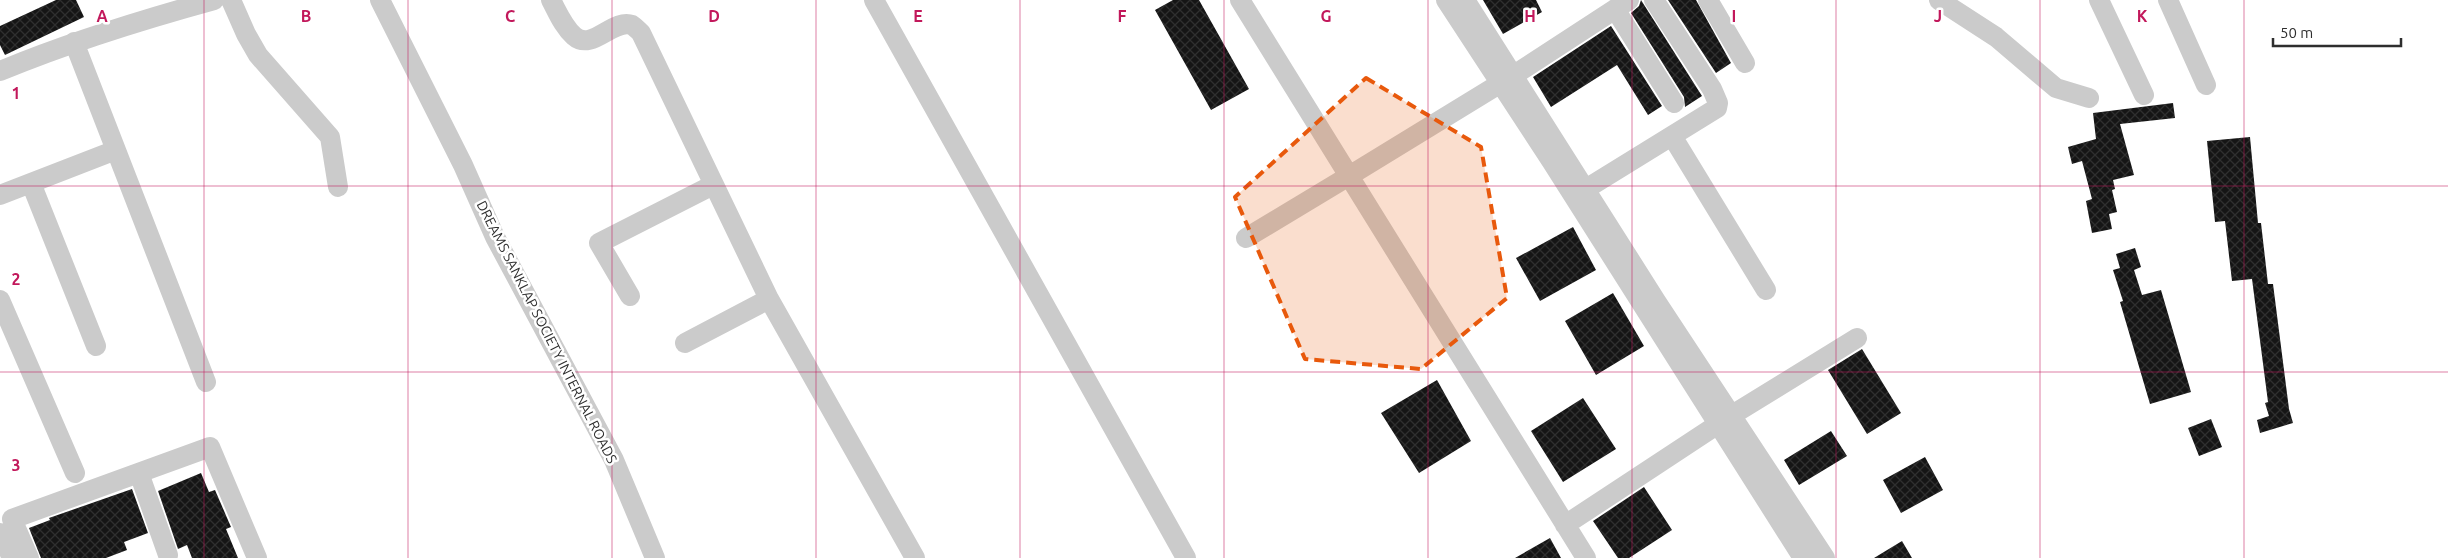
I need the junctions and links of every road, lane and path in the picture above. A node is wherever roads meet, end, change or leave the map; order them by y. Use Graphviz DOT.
graph roads {
  1 [pos="214,0"];
  2 [pos="231,0"];
  3 [pos="380,0"];
  4 [pos="551,0"];
  5 [pos="874,0"];
  6 [pos="1240,0"];
  7 [pos="1446,0"];
  8 [pos="1465,0"];
  9 [pos="1654,0"];
  10 [pos="1708,0"];
  11 [pos="1939,0"];
  12 [pos="2099,0"];
  13 [pos="2168,0"];
  14 [pos="1622,5"];
  15 [pos="74,42"];
  16 [pos="1745,63"];
  17 [pos="0,72"];
  18 [pos="1507,79"];
  19 [pos="2206,85"];
  20 [pos="2144,95"];
  21 [pos="2089,98"];
  22 [pos="1674,103"];
  23 [pos="1672,136"];
  24 [pos="116,150"];
  25 [pos="1349,176"];
  26 [pos="31,183"];
  27 [pos="713,185"];
  28 [pos="338,187"];
  29 [pos="1580,192"];
  30 [pos="0,195"];
  31 [pos="1246,238"];
  32 [pos="1766,290"];
  33 [pos="630,296"];
  34 [pos="769,299"];
  35 [pos="0,300"];
  36 [pos="1857,338"];
  37 [pos="685,343"];
  38 [pos="96,346"];
  39 [pos="206,382"];
  40 [pos="1724,420"];
  41 [pos="75,473"];
  42 [pos="139,473"];
  43 [pos="1565,525"];
  44 [pos="0,533"];
  45 [pos="166,557"];
  46 [pos="12,558"];
  47 [pos="29,558"];
  48 [pos="257,558"];
  49 [pos="655,558"];
  50 [pos="915,558"];
  51 [pos="1186,558"];
  52 [pos="1586,558"];
  53 [pos="1803,558"];
  54 [pos="1825,558"];
  1 -- 15 [label="street"];
  2 -- 28 [label="street"];
  3 -- 49 [label="street, DREAMS SANKLAP SOCIETY INTERNAL ROADS"];
  4 -- 27 [label="street"];
  5 -- 51 [label="street"];
  6 -- 25 [label="street"];
  7 -- 18 [label="street"];
  8 -- 18 [label="street"];
  9 -- 23 [label="street"];
  10 -- 16 [label="street"];
  11 -- 21 [label="street"];
  12 -- 20 [label="street"];
  13 -- 19 [label="street"];
  14 -- 18 [label="street"];
  14 -- 22 [label="street"];
  15 -- 17 [label="street"];
  15 -- 24 [label="street"];
  18 -- 25 [label="street"];
  18 -- 29 [label="street"];
  23 -- 29 [label="street"];
  23 -- 32 [label="street"];
  24 -- 26 [label="street"];
  24 -- 39 [label="street"];
  25 -- 31 [label="street"];
  25 -- 43 [label="street"];
  26 -- 30 [label="street"];
  26 -- 38 [label="street"];
  27 -- 33 [label="street"];
  27 -- 34 [label="street"];
  29 -- 40 [label="street"];
  34 -- 37 [label="street"];
  34 -- 50 [label="street"];
  35 -- 41 [label="street"];
  36 -- 40 [label="street"];
  40 -- 43 [label="street"];
  40 -- 53 [label="street"];
  40 -- 54 [label="street"];
  42 -- 45 [label="street"];
  42 -- 47 [label="street"];
  42 -- 48 [label="street"];
  43 -- 52 [label="street"];
  44 -- 46 [label="street"];
}
